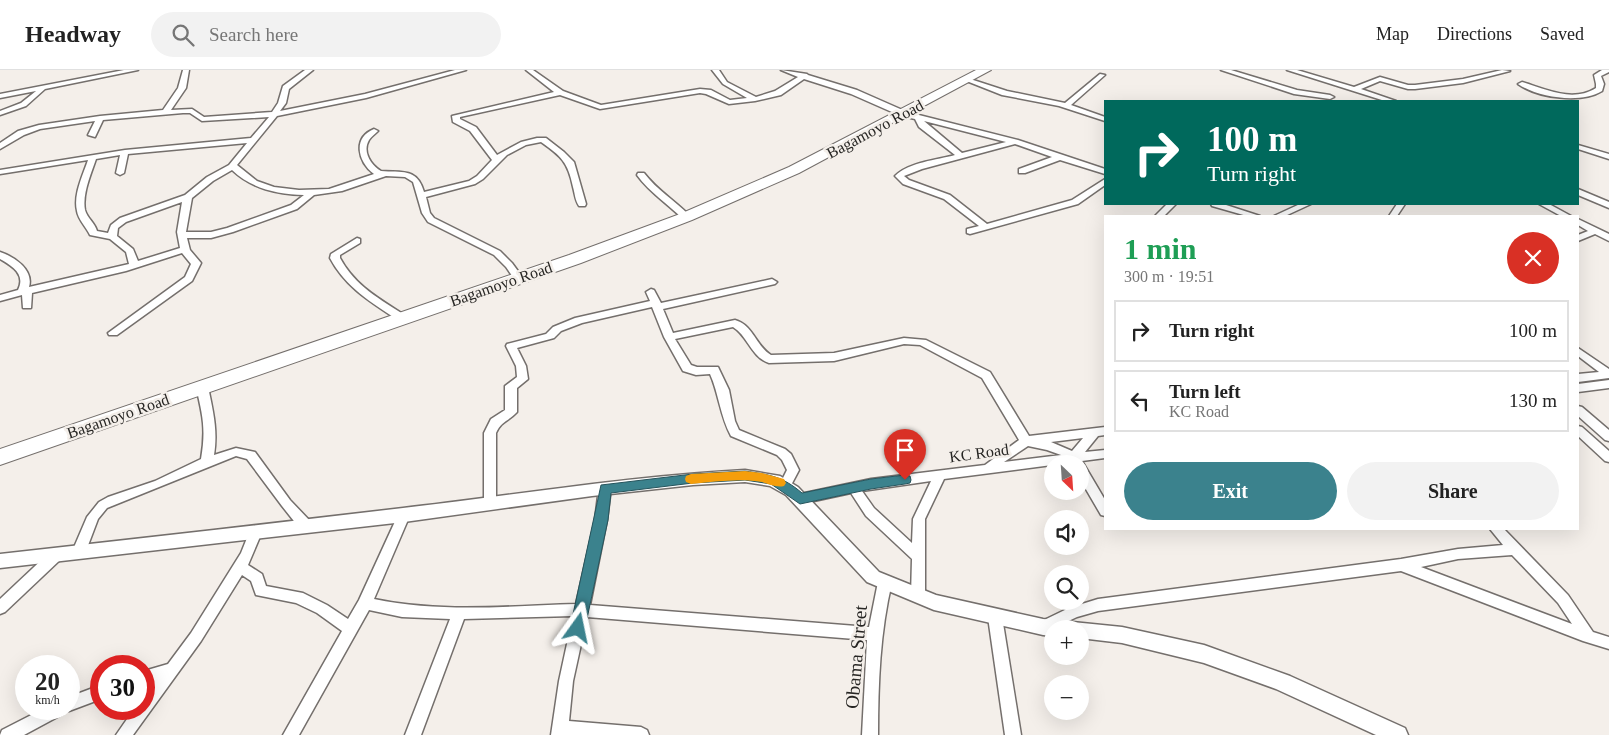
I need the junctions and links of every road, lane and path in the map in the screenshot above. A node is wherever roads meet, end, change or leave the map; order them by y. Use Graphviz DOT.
graph roads {
  1 [pos="135,70"];
  2 [pos="186,70"];
  3 [pos="310,70"];
  4 [pos="463,70"];
  5 [pos="529,70"];
  6 [pos="715,70"];
  7 [pos="784,70"];
  8 [pos="986,70"];
  9 [pos="1224,70"];
  10 [pos="1290,70"];
  11 [pos="1607,70"];
  12 [pos="1507,71"];
  13 [pos="805,75"];
  14 [pos="1102,75"];
  15 [pos="967,80"];
  16 [pos="1522,84"];
  17 [pos="1341,86"];
  18 [pos="42,89"];
  19 [pos="1354,90"];
  20 [pos="560,93"];
  21 [pos="0,96"];
  22 [pos="755,99"];
  23 [pos="1329,99"];
  24 [pos="1389,100"];
  25 [pos="1067,106"];
  26 [pos="166,112"];
  27 [pos="0,113"];
  28 [pos="274,114"];
  29 [pos="911,116"];
  30 [pos="100,118"];
  31 [pos="1104,119"];
  32 [pos="374,131"];
  33 [pos="92,135"];
  34 [pos="253,140"];
  35 [pos="1016,142"];
  36 [pos="0,147"];
  37 [pos="1579,147"];
  38 [pos="126,152"];
  39 [pos="961,156"];
  40 [pos="94,157"];
  41 [pos="1059,157"];
  42 [pos="1609,158"];
  43 [pos="496,160"];
  44 [pos="233,166"];
  45 [pos="1022,171"];
  46 [pos="0,172"];
  47 [pos="1104,172"];
  48 [pos="120,173"];
  49 [pos="382,175"];
  50 [pos="641,176"];
  51 [pos="1104,182"];
  52 [pos="313,192"];
  53 [pos="1579,192"];
  54 [pos="421,195"];
  55 [pos="188,197"];
  56 [pos="582,204"];
  57 [pos="1171,205"];
  58 [pos="1218,205"];
  59 [pos="1302,205"];
  60 [pos="1545,205"];
  61 [pos="1609,205"];
  62 [pos="1160,215"];
  63 [pos="1253,215"];
  64 [pos="1280,215"];
  65 [pos="1565,215"];
  66 [pos="686,218"];
  67 [pos="1579,223"];
  68 [pos="986,227"];
  69 [pos="970,231"];
  70 [pos="1595,231"];
  71 [pos="182,235"];
  72 [pos="113,237"];
  73 [pos="1579,238"];
  74 [pos="1609,238"];
  75 [pos="357,241"];
  76 [pos="186,249"];
  77 [pos="0,255"];
  78 [pos="134,266"];
  79 [pos="518,278"];
  80 [pos="772,282"];
  81 [pos="24,292"];
  82 [pos="0,298"];
  83 [pos="655,301"];
  84 [pos="27,306"];
  85 [pos="402,318"];
  86 [pos="113,333"];
  87 [pos="669,337"];
  88 [pos="1579,352"];
  89 [pos="1609,374"];
  90 [pos="1591,376"];
  91 [pos="1579,378"];
  92 [pos="1606,385"];
  93 [pos="202,387"];
  94 [pos="1579,388"];
  95 [pos="1579,411"];
  96 [pos="1579,431"];
  97 [pos="1100,432"];
  98 [pos="1609,437"];
  99 [pos="1026,441"];
  100 [pos="1104,454"];
  101 [pos="1063,455"];
  102 [pos="1083,455"];
  103 [pos="0,457"];
  104 [pos="1609,458"];
  105 [pos="1089,459"];
  106 [pos="207,462"];
  107 [pos="1044,465"];
  108 [pos="986,468"];
  109 [pos="939,476"];
  110 [pos="1089,484"];
  111 [pos="785,486"];
  112 [pos="605,488"];
  113 [pos="854,488"];
  114 [pos="800,499"];
  115 [pos="490,504"];
  116 [pos="1104,509"];
  117 [pos="404,515"];
  118 [pos="306,526"];
  119 [pos="1497,530"];
  120 [pos="256,532"];
  121 [pos="1514,549"];
  122 [pos="79,552"];
  123 [pos="56,556"];
  124 [pos="918,556"];
  125 [pos="0,562"];
  126 [pos="1402,565"];
  127 [pos="238,569"];
  128 [pos="885,582"];
  129 [pos="918,596"];
  130 [pos="365,603"];
  131 [pos="0,608"];
  132 [pos="581,610"];
  133 [pos="459,612"];
  134 [pos="995,617"];
  135 [pos="1043,626"];
  136 [pos="351,629"];
  137 [pos="1089,631"];
  138 [pos="875,634"];
  139 [pos="1588,637"];
  140 [pos="1609,643"];
  141 [pos="170,670"];
  142 [pos="155,675"];
  143 [pos="155,691"];
  144 [pos="37,720"];
  145 [pos="135,720"];
  146 [pos="1371,729"];
  147 [pos="560,731"];
  148 [pos="8,735"];
  149 [pos="124,735"];
  150 [pos="292,735"];
  151 [pos="413,735"];
  152 [pos="641,735"];
  153 [pos="870,735"];
  154 [pos="1013,735"];
  155 [pos="1398,735"];
  1 -- 18 [label="street"];
  2 -- 26 [label="street"];
  3 -- 28 [label="street"];
  4 -- 28 [label="street"];
  5 -- 20 [label="street"];
  6 -- 22 [label="street"];
  7 -- 13 [label="street"];
  8 -- 15 [label="highway, Bagamoyo Road"];
  9 -- 23 [label="street"];
  10 -- 17 [label="street"];
  11 -- 16 [label="street"];
  12 -- 19 [label="street"];
  13 -- 22 [label="street"];
  13 -- 29 [label="street"];
  14 -- 25 [label="street"];
  15 -- 25 [label="street"];
  15 -- 29 [label="highway, Bagamoyo Road"];
  17 -- 19 [label="street"];
  17 -- 23 [label="street"];
  18 -- 21 [label="street"];
  18 -- 27 [label="street"];
  19 -- 24 [label="street"];
  20 -- 22 [label="street"];
  20 -- 43 [label="street"];
  25 -- 31 [label="street"];
  26 -- 28 [label="street"];
  26 -- 30 [label="street"];
  28 -- 34 [label="street"];
  29 -- 35 [label="street"];
  29 -- 39 [label="street"];
  29 -- 66 [label="highway, Bagamoyo Road"];
  30 -- 33 [label="street"];
  30 -- 36 [label="street"];
  32 -- 49 [label="street"];
  34 -- 38 [label="street"];
  34 -- 44 [label="street"];
  35 -- 39 [label="street"];
  35 -- 41 [label="street"];
  37 -- 42 [label="street"];
  38 -- 40 [label="street"];
  38 -- 48 [label="street"];
  39 -- 68 [label="street"];
  40 -- 46 [label="street"];
  40 -- 72 [label="street"];
  41 -- 45 [label="street"];
  41 -- 47 [label="street"];
  43 -- 54 [label="street"];
  43 -- 56 [label="street"];
  44 -- 52 [label="street"];
  44 -- 55 [label="street"];
  49 -- 52 [label="street"];
  49 -- 54 [label="street"];
  50 -- 66 [label="street"];
  51 -- 68 [label="street"];
  52 -- 71 [label="street"];
  53 -- 61 [label="street"];
  54 -- 79 [label="street"];
  55 -- 71 [label="street"];
  55 -- 72 [label="street"];
  57 -- 62 [label="street"];
  58 -- 63 [label="street"];
  59 -- 64 [label="street"];
  60 -- 65 [label="street"];
  66 -- 79 [label="highway, Bagamoyo Road"];
  67 -- 70 [label="street"];
  68 -- 69 [label="street"];
  70 -- 73 [label="street"];
  70 -- 74 [label="street"];
  71 -- 76 [label="street"];
  72 -- 78 [label="street"];
  75 -- 85 [label="street"];
  76 -- 78 [label="street"];
  76 -- 86 [label="street"];
  77 -- 81 [label="street"];
  78 -- 81 [label="street"];
  79 -- 85 [label="highway, Bagamoyo Road"];
  80 -- 83 [label="street"];
  81 -- 82 [label="street"];
  81 -- 84 [label="street"];
  83 -- 87 [label="street"];
  83 -- 115 [label="street"];
  85 -- 93 [label="highway, Bagamoyo Road"];
  87 -- 99 [label="street"];
  87 -- 111 [label="street"];
  88 -- 89 [label="street"];
  89 -- 90 [label="street"];
  90 -- 91 [label="street"];
  90 -- 92 [label="street"];
  92 -- 94 [label="street"];
  93 -- 103 [label="highway, Bagamoyo Road"];
  93 -- 106 [label="street"];
  95 -- 98 [label="street"];
  96 -- 104 [label="street"];
  97 -- 99 [label="street"];
  97 -- 102 [label="street"];
  99 -- 101 [label="street"];
  99 -- 108 [label="street"];
  100 -- 105 [label="street, KC Road"];
  106 -- 118 [label="street"];
  106 -- 122 [label="street"];
  107 -- 108 [label="street, KC Road"];
  108 -- 109 [label="street, KC Road"];
  109 -- 113 [label="street, KC Road"];
  109 -- 124 [label="street"];
  110 -- 116 [label="street"];
  111 -- 112 [label="street"];
  111 -- 114 [label="street"];
  112 -- 115 [label="street"];
  112 -- 132 [label="street"];
  113 -- 114 [label="street, KC Road"];
  113 -- 124 [label="street"];
  114 -- 128 [label="street"];
  115 -- 117 [label="street"];
  117 -- 118 [label="street"];
  117 -- 130 [label="street"];
  118 -- 120 [label="street"];
  119 -- 121 [label="street"];
  120 -- 122 [label="street"];
  120 -- 127 [label="street"];
  121 -- 126 [label="street"];
  121 -- 139 [label="street"];
  122 -- 123 [label="street"];
  123 -- 125 [label="street"];
  123 -- 131 [label="street"];
  124 -- 129 [label="street"];
  126 -- 135 [label="street"];
  126 -- 139 [label="street"];
  127 -- 136 [label="street"];
  127 -- 141 [label="street"];
  128 -- 129 [label="street"];
  128 -- 138 [label="street, Obama Street"];
  129 -- 134 [label="street"];
  130 -- 133 [label="street"];
  130 -- 136 [label="street"];
  132 -- 133 [label="street"];
  132 -- 138 [label="street"];
  132 -- 147 [label="street"];
  133 -- 151 [label="street"];
  134 -- 135 [label="street"];
  134 -- 154 [label="street"];
  136 -- 150 [label="street"];
  137 -- 146 [label="street"];
  138 -- 153 [label="street, Obama Street"];
  139 -- 140 [label="street"];
  141 -- 142 [label="street"];
  141 -- 143 [label="street"];
  144 -- 148 [label="street"];
  145 -- 149 [label="street"];
  146 -- 155 [label="street"];
  147 -- 152 [label="street"];
}
